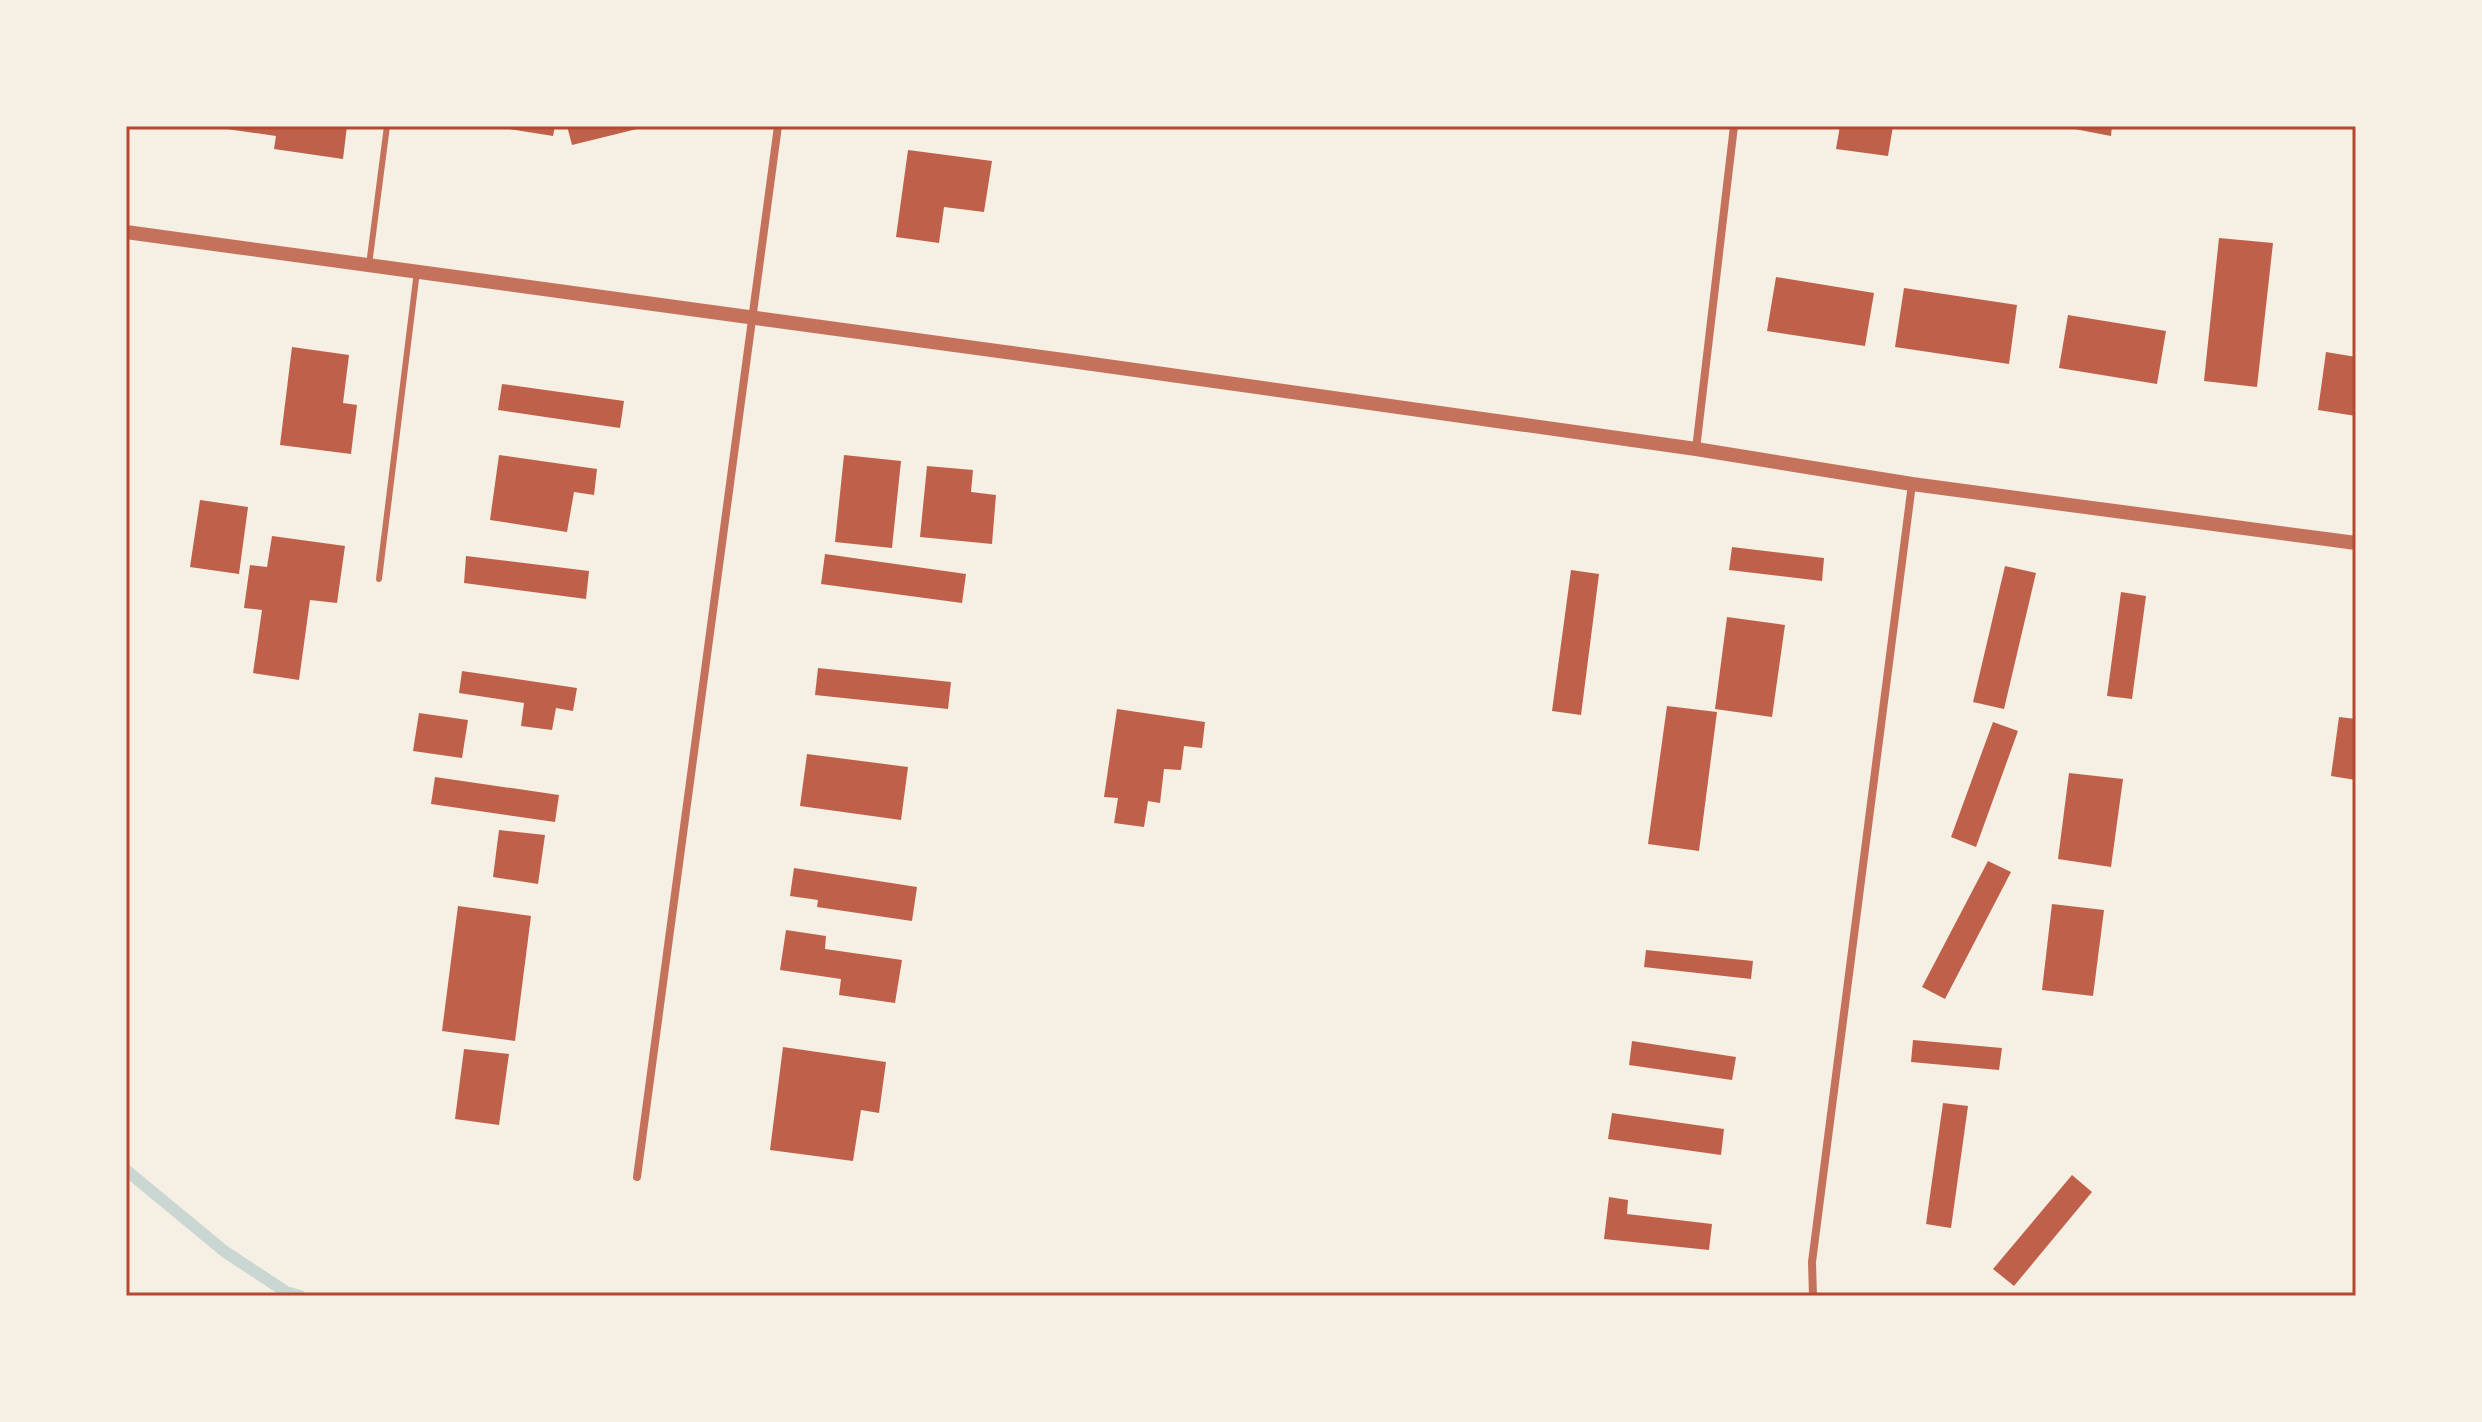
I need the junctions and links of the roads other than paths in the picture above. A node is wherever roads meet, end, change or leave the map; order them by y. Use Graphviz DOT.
graph roads {
  1 [pos="387,126"];
  2 [pos="778,126"];
  3 [pos="1734,126"];
  4 [pos="126,232"];
  5 [pos="369,265"];
  6 [pos="417,271"];
  7 [pos="752,317"];
  8 [pos="1696,449"];
  9 [pos="1912,484"];
  10 [pos="2356,543"];
  11 [pos="379,579"];
  12 [pos="637,1177"];
  13 [pos="1813,1296"];
  1 -- 5 [label="lane"];
  2 -- 7 [label="street"];
  3 -- 8 [label="street"];
  4 -- 5 [label="street"];
  5 -- 6 [label="street"];
  6 -- 7 [label="street"];
  6 -- 11 [label="lane"];
  7 -- 8 [label="street"];
  7 -- 12 [label="street"];
  8 -- 9 [label="street"];
  9 -- 10 [label="street"];
  9 -- 13 [label="street"];
}
